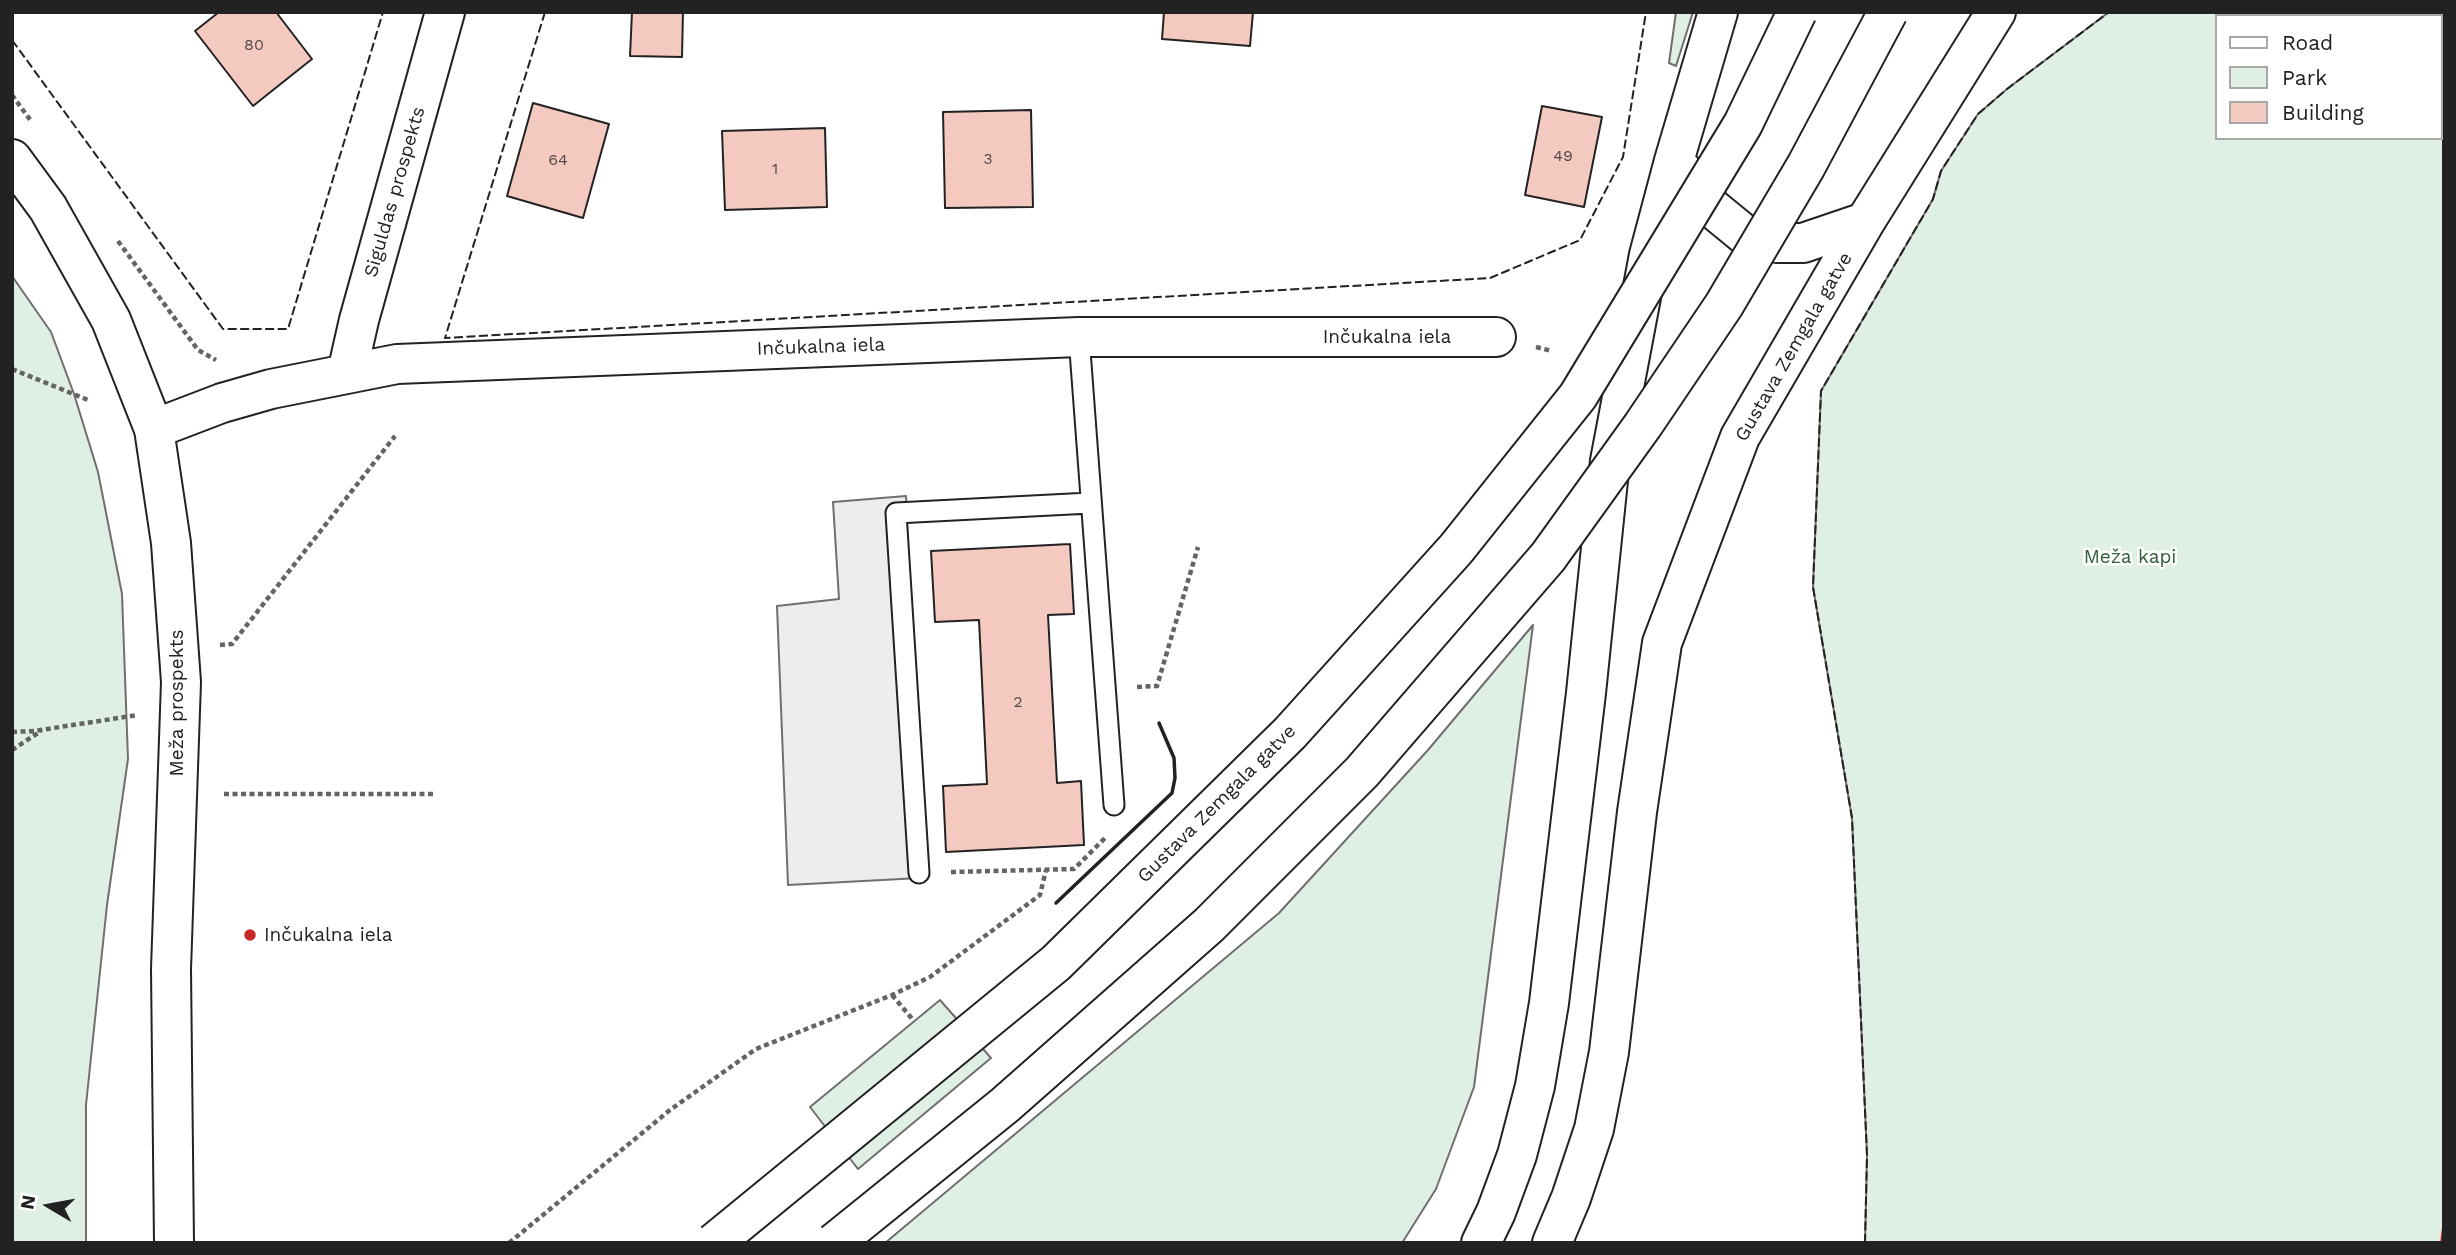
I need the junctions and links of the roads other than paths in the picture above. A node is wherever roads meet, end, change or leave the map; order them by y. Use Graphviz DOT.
graph roads {
  1 [pos="445,12"];
  2 [pos="1718,12"];
  3 [pos="1797,12"];
  4 [pos="1888,12"];
  5 [pos="1996,12"];
  6 [pos="12,159"];
  7 [pos="1674,161"];
  8 [pos="1865,222"];
  9 [pos="1079,337"];
  10 [pos="1496,337"];
  11 [pos="347,373"];
  12 [pos="154,429"];
  13 [pos="1090,503"];
  14 [pos="1114,805"];
  15 [pos="919,873"];
  16 [pos="174,1243"];
  17 [pos="714,1243"];
  18 [pos="834,1243"];
  19 [pos="1481,1243"];
  20 [pos="1552,1243"];
  1 -- 11 [label="street, Siguldas prospekts"];
  2 -- 7 [label="street"];
  3 -- 17 [label="street, Gustava Zemgala gatve, bridge"];
  4 -- 18 [label="street, bridge"];
  5 -- 8 [label="street, Gustava Zemgala gatve"];
  6 -- 12 [label="street, Meža prospekts"];
  7 -- 8 [label="street"];
  7 -- 19 [label="street"];
  8 -- 20 [label="street, Gustava Zemgala gatve"];
  9 -- 10 [label="street, Inčukalna iela"];
  9 -- 11 [label="street, Inčukalna iela"];
  9 -- 13 [label="lane"];
  11 -- 12 [label="street, Inčukalna iela"];
  12 -- 16 [label="street, Meža prospekts"];
  13 -- 14 [label="lane"];
  13 -- 15 [label="lane"];
}
